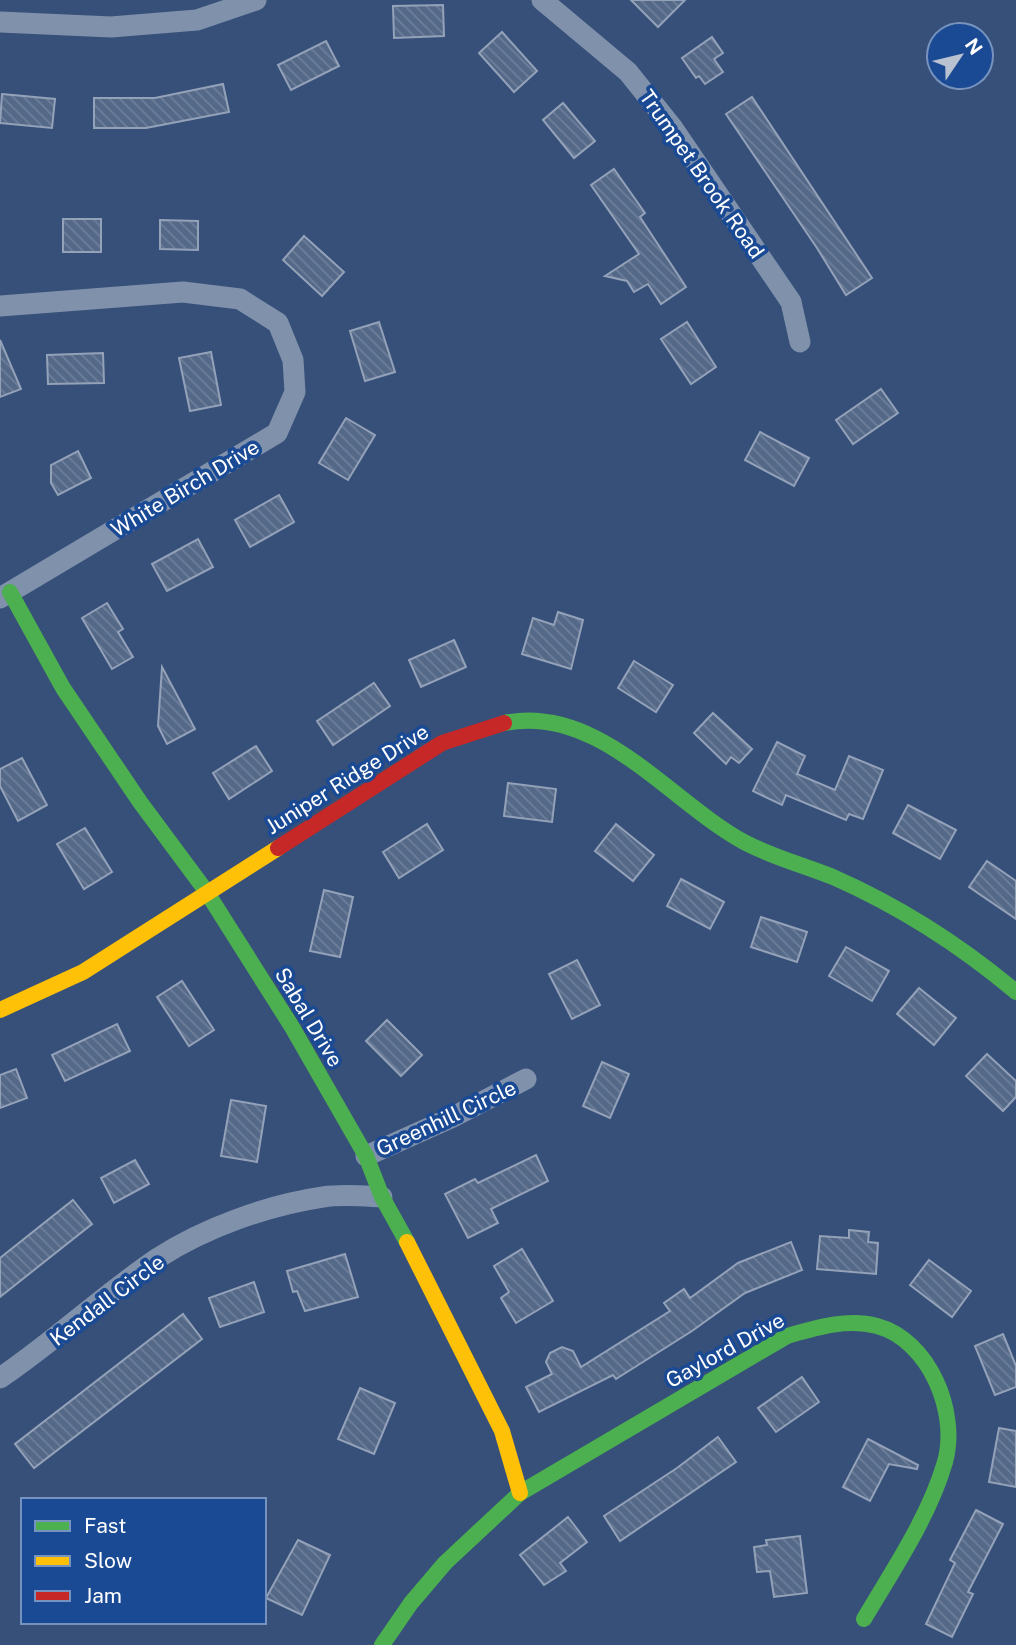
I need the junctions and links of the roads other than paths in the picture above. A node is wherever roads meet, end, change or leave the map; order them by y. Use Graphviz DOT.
graph roads {
  1 [pos="256,0"];
  2 [pos="542,0"];
  3 [pos="0,22"];
  4 [pos="0,306"];
  5 [pos="800,342"];
  6 [pos="5,595"];
  7 [pos="206,891"];
  8 [pos="1016,992"];
  9 [pos="0,1010"];
  10 [pos="526,1080"];
  11 [pos="366,1156"];
  12 [pos="382,1196"];
  13 [pos="0,1378"];
  14 [pos="520,1493"];
  15 [pos="864,1619"];
  16 [pos="382,1645"];
  1 -- 3 [label="street"];
  2 -- 5 [label="street, Trumpet Brook Road"];
  4 -- 6 [label="street, White Birch Drive"];
  6 -- 7 [label="street, Sabal Drive"];
  7 -- 8 [label="street, Juniper Ridge Drive"];
  7 -- 9 [label="street, Juniper Ridge Drive"];
  7 -- 11 [label="street, Sabal Drive"];
  10 -- 11 [label="street, Greenhill Circle"];
  11 -- 12 [label="street, Sabal Drive"];
  12 -- 13 [label="street, Kendall Circle"];
  12 -- 14 [label="street, Sabal Drive"];
  14 -- 15 [label="street, Gaylord Drive"];
  14 -- 16 [label="street, Gaylord Drive"];
}
